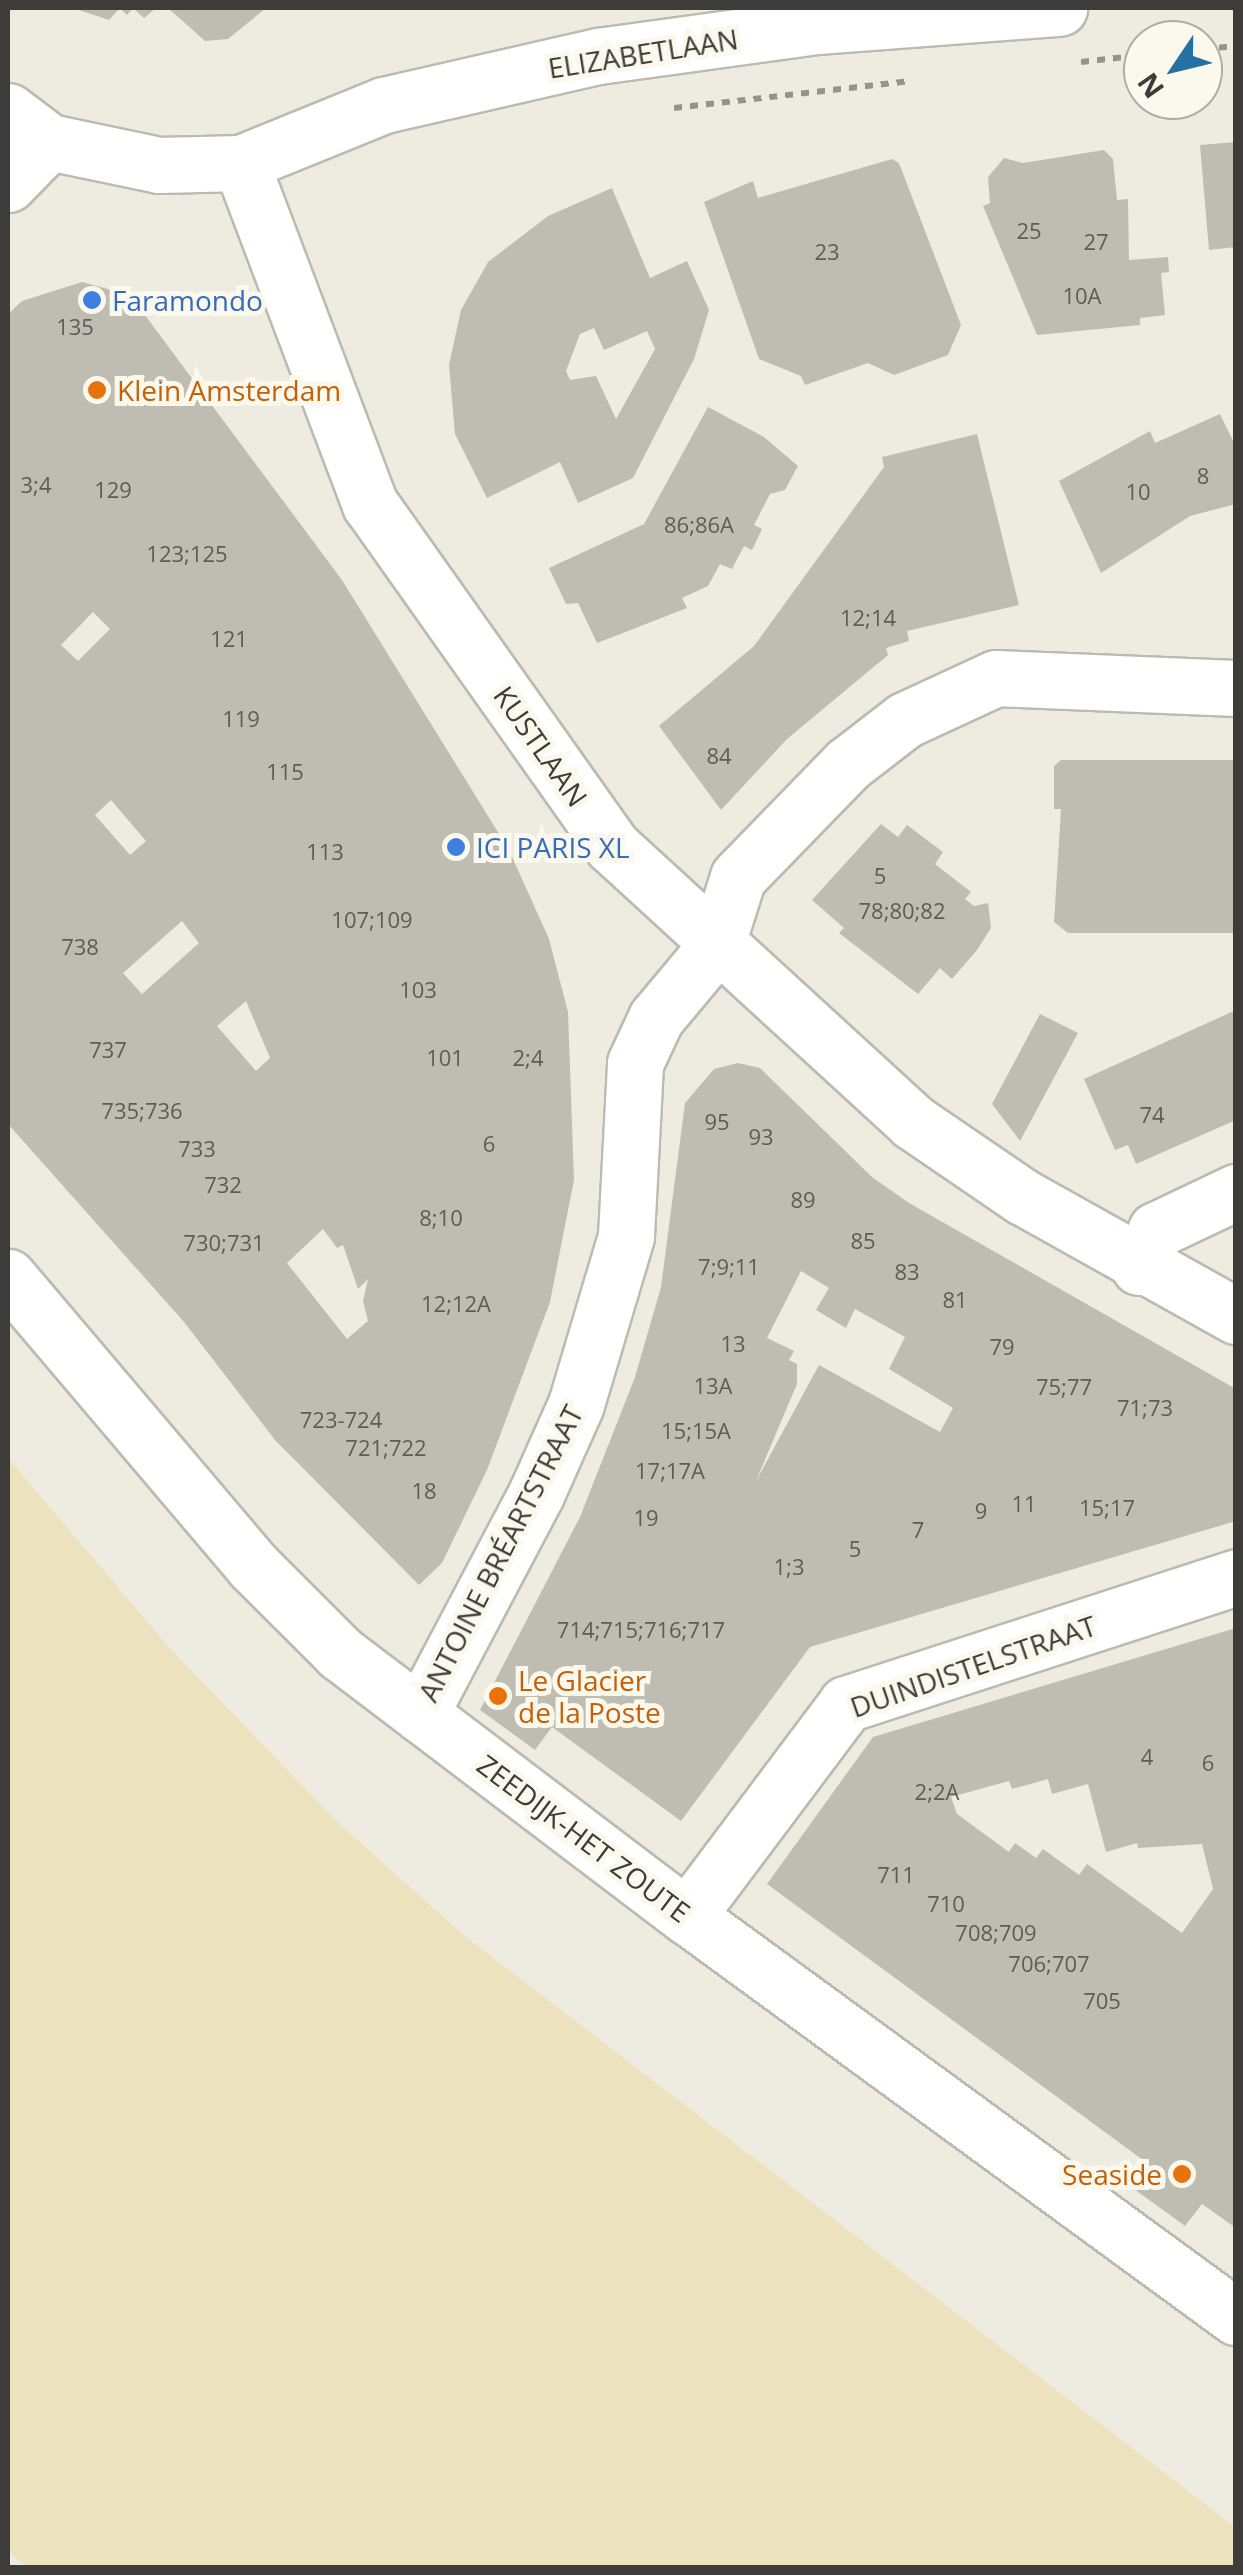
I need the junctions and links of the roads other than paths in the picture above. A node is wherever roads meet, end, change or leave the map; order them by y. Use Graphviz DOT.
graph roads {
  1 [pos="1058,8"];
  2 [pos="28,126"];
  3 [pos="242,163"];
  4 [pos="8,184"];
  5 [pos="1236,688"];
  6 [pos="716,946"];
  7 [pos="1236,1192"];
  8 [pos="1138,1266"];
  9 [pos="8,1277"];
  10 [pos="1236,1316"];
  11 [pos="1236,1577"];
  12 [pos="420,1714"];
  13 [pos="687,1916"];
  14 [pos="1236,2316"];
  1 -- 3 [label="street, ELIZABETLAAN"];
  2 -- 3 [label="street"];
  2 -- 4 [label="street"];
  3 -- 6 [label="street, KUSTLAAN"];
  5 -- 6 [label="street"];
  6 -- 8 [label="street, KUSTLAAN"];
  6 -- 12 [label="street, ANTOINE BRÉARTSTRAAT"];
  7 -- 8 [label="street"];
  8 -- 10 [label="street, KUSTLAAN"];
  9 -- 12 [label="street, ZEEDIJK-HET ZOUTE"];
  11 -- 13 [label="street, DUINDISTELSTRAAT"];
  12 -- 13 [label="street, ZEEDIJK-HET ZOUTE"];
  13 -- 14 [label="street, ZEEDIJK-HET ZOUTE"];
}
